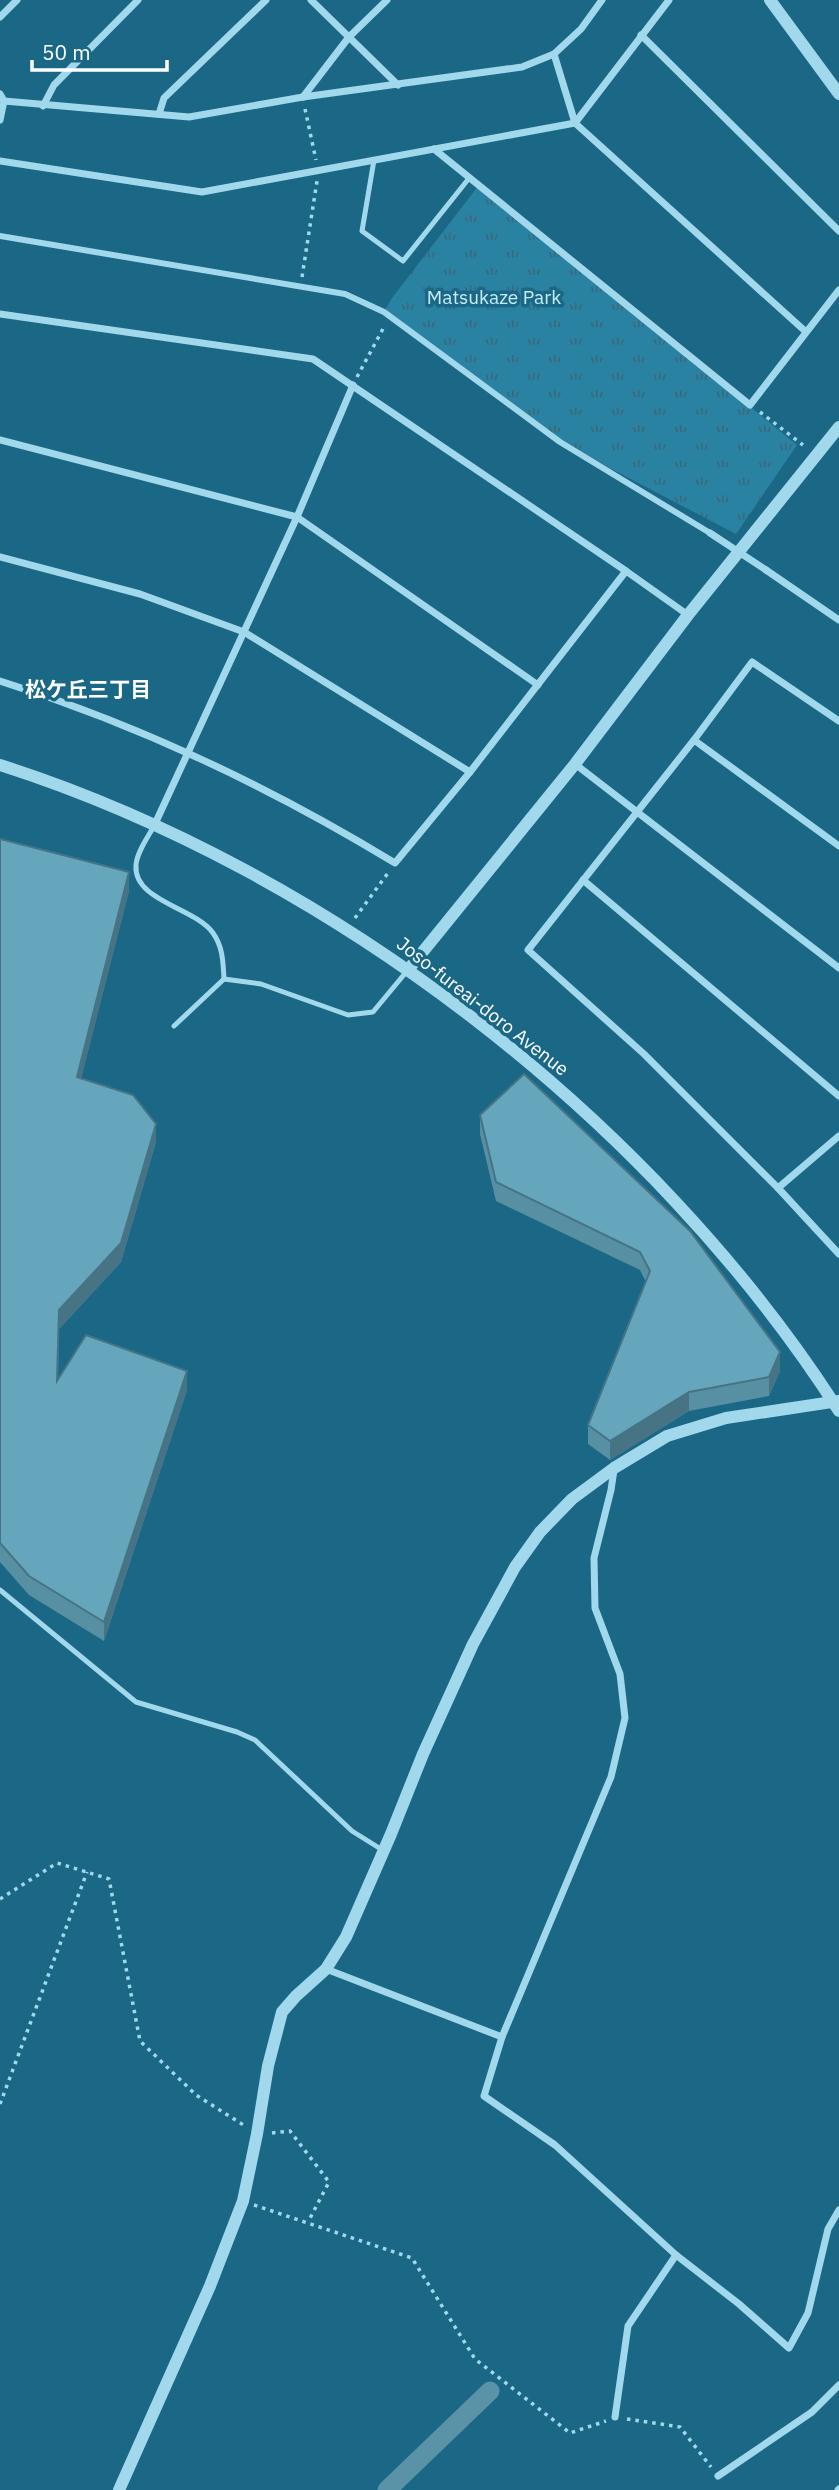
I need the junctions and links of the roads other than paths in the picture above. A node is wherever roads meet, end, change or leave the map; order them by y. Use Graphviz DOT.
graph roads {
  1 [pos="17,0"];
  2 [pos="138,0"];
  3 [pos="266,0"];
  4 [pos="311,0"];
  5 [pos="387,0"];
  6 [pos="603,0"];
  7 [pos="669,0"];
  8 [pos="770,0"];
  9 [pos="0,17"];
  10 [pos="641,35"];
  11 [pos="349,37"];
  12 [pos="554,54"];
  13 [pos="398,85"];
  14 [pos="839,94"];
  15 [pos="303,97"];
  16 [pos="2,98"];
  17 [pos="43,106"];
  18 [pos="159,114"];
  19 [pos="0,120"];
  20 [pos="575,124"];
  21 [pos="434,149"];
  22 [pos="374,160"];
  23 [pos="0,161"];
  24 [pos="470,177"];
  25 [pos="839,231"];
  26 [pos="0,236"];
  27 [pos="839,290"];
  28 [pos="0,313"];
  29 [pos="805,331"];
  30 [pos="353,385"];
  31 [pos="839,427"];
  32 [pos="0,440"];
  33 [pos="298,517"];
  34 [pos="709,533"];
  35 [pos="0,557"];
  36 [pos="626,571"];
  37 [pos="688,615"];
  38 [pos="839,620"];
  39 [pos="244,632"];
  40 [pos="0,681"];
  41 [pos="538,685"];
  42 [pos="839,721"];
  43 [pos="694,740"];
  44 [pos="189,752"];
  45 [pos="575,764"];
  46 [pos="0,765"];
  47 [pos="470,772"];
  48 [pos="636,813"];
  49 [pos="154,826"];
  50 [pos="839,846"];
  51 [pos="583,880"];
  52 [pos="839,968"];
  53 [pos="408,970"];
  54 [pos="224,979"];
  55 [pos="174,1026"];
  56 [pos="839,1097"];
  57 [pos="839,1136"];
  58 [pos="778,1188"];
  59 [pos="839,1254"];
  60 [pos="837,1404"];
  61 [pos="614,1468"];
  62 [pos="0,1590"];
  63 [pos="384,1851"];
  64 [pos="326,1969"];
  65 [pos="502,2037"];
  66 [pos="839,2210"];
  67 [pos="676,2255"];
  68 [pos="839,2385"];
  69 [pos="615,2417"];
  70 [pos="718,2476"];
  71 [pos="119,2490"];
  1 -- 9 [label="street"];
  2 -- 17 [label="street"];
  3 -- 18 [label="street"];
  4 -- 11 [label="street"];
  5 -- 11 [label="street"];
  6 -- 12 [label="street"];
  7 -- 10 [label="street"];
  8 -- 14 [label="street"];
  10 -- 20 [label="street"];
  10 -- 25 [label="street"];
  11 -- 13 [label="street"];
  11 -- 15 [label="street"];
  12 -- 13 [label="street"];
  12 -- 20 [label="street"];
  13 -- 15 [label="street"];
  15 -- 18 [label="street"];
  16 -- 17 [label="street"];
  16 -- 19 [label="street"];
  17 -- 18 [label="street"];
  20 -- 21 [label="street"];
  20 -- 29 [label="street"];
  21 -- 22 [label="street"];
  21 -- 24 [label="street"];
  22 -- 23 [label="street"];
  22 -- 24 [label="lane"];
  24 -- 29 [label="street"];
  26 -- 34 [label="street"];
  27 -- 29 [label="street"];
  28 -- 30 [label="street"];
  30 -- 33 [label="street"];
  30 -- 36 [label="street"];
  31 -- 37 [label="street"];
  32 -- 33 [label="street"];
  33 -- 39 [label="street"];
  33 -- 41 [label="street"];
  34 -- 38 [label="street, bridge"];
  35 -- 39 [label="street"];
  36 -- 37 [label="street"];
  36 -- 41 [label="street"];
  37 -- 45 [label="street"];
  39 -- 44 [label="street"];
  39 -- 47 [label="street"];
  40 -- 44 [label="street"];
  41 -- 47 [label="street"];
  42 -- 43 [label="street"];
  43 -- 48 [label="street"];
  43 -- 50 [label="street"];
  44 -- 47 [label="street"];
  44 -- 49 [label="street"];
  45 -- 48 [label="street"];
  45 -- 53 [label="street"];
  46 -- 49 [label="street, Joso-fureai-doro Avenue"];
  48 -- 51 [label="street"];
  48 -- 52 [label="street"];
  49 -- 53 [label="street, Joso-fureai-doro Avenue"];
  49 -- 54 [label="lane"];
  51 -- 56 [label="street"];
  51 -- 58 [label="street"];
  53 -- 54 [label="lane"];
  53 -- 60 [label="street, Joso-fureai-doro Avenue"];
  54 -- 55 [label="lane"];
  57 -- 58 [label="street"];
  58 -- 59 [label="street"];
  60 -- 61 [label="street"];
  61 -- 63 [label="street"];
  61 -- 65 [label="street"];
  62 -- 63 [label="lane"];
  63 -- 64 [label="street"];
  64 -- 65 [label="street"];
  64 -- 71 [label="street"];
  65 -- 67 [label="street"];
  66 -- 67 [label="street"];
  67 -- 69 [label="street"];
  68 -- 70 [label="street"];
}
